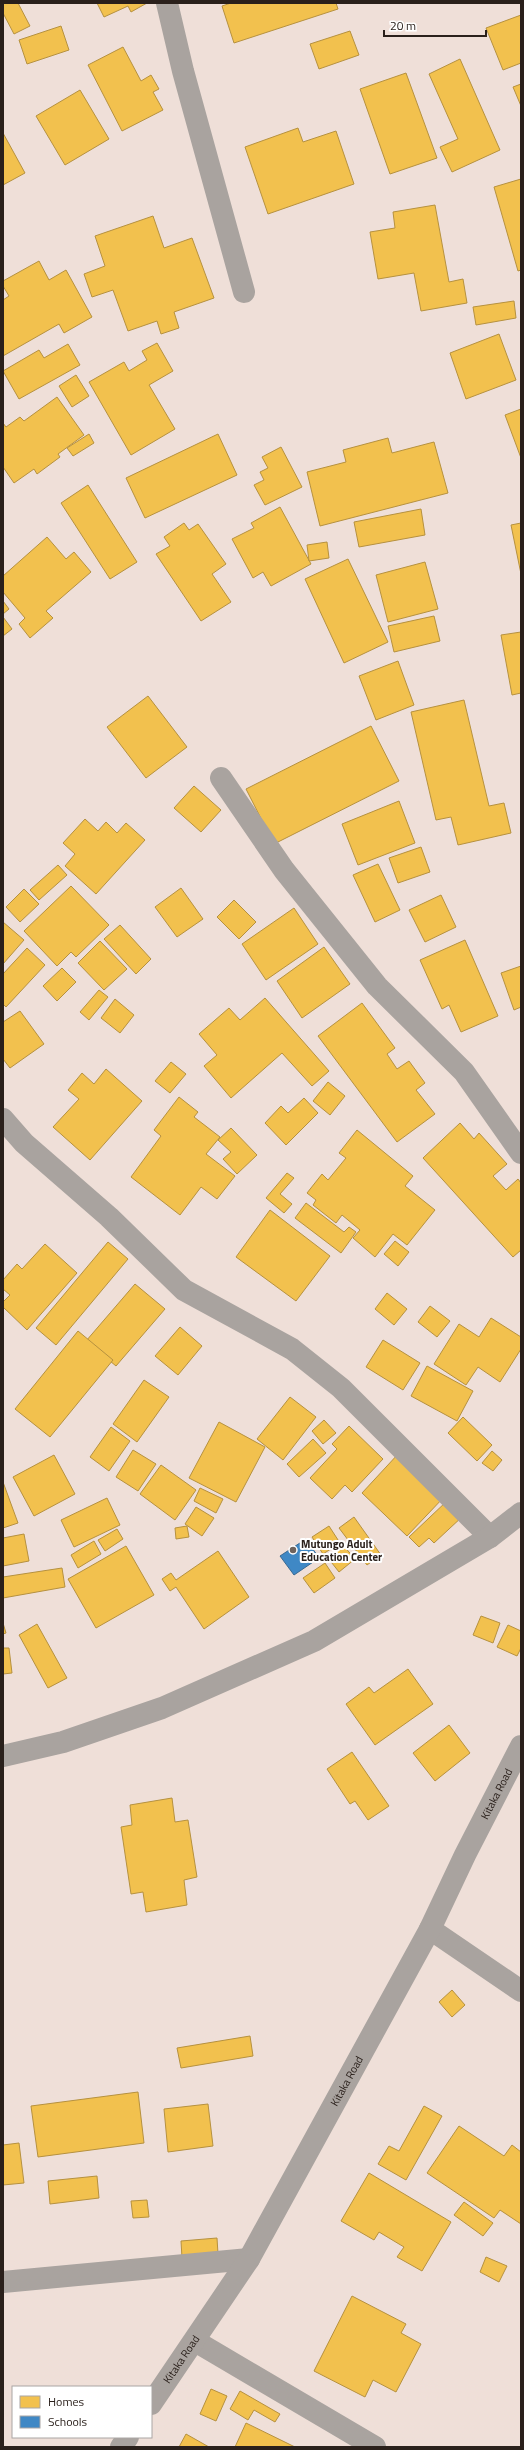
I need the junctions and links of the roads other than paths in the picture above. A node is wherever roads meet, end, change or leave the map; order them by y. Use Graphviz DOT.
graph roads {
  1 [pos="167,3"];
  2 [pos="244,292"];
  3 [pos="221,778"];
  4 [pos="3,1120"];
  5 [pos="521,1153"];
  6 [pos="521,1513"];
  7 [pos="490,1537"];
  8 [pos="521,1746"];
  9 [pos="3,1756"];
  10 [pos="430,1929"];
  11 [pos="521,1991"];
  12 [pos="248,2259"];
  13 [pos="3,2282"];
  14 [pos="195,2341"];
  15 [pos="152,2403"];
  16 [pos="127,2438"];
  17 [pos="121,2447"];
  18 [pos="375,2447"];
  1 -- 2 [label="street"];
  3 -- 5 [label="street"];
  4 -- 7 [label="street"];
  6 -- 7 [label="street"];
  7 -- 9 [label="street"];
  8 -- 10 [label="street, Kitaka Road"];
  10 -- 11 [label="street"];
  10 -- 12 [label="street, Kitaka Road"];
  12 -- 13 [label="street"];
  12 -- 14 [label="street, Kitaka Road"];
  14 -- 15 [label="street, Kitaka Road"];
  14 -- 18 [label="street"];
  16 -- 17 [label="street"];
}
